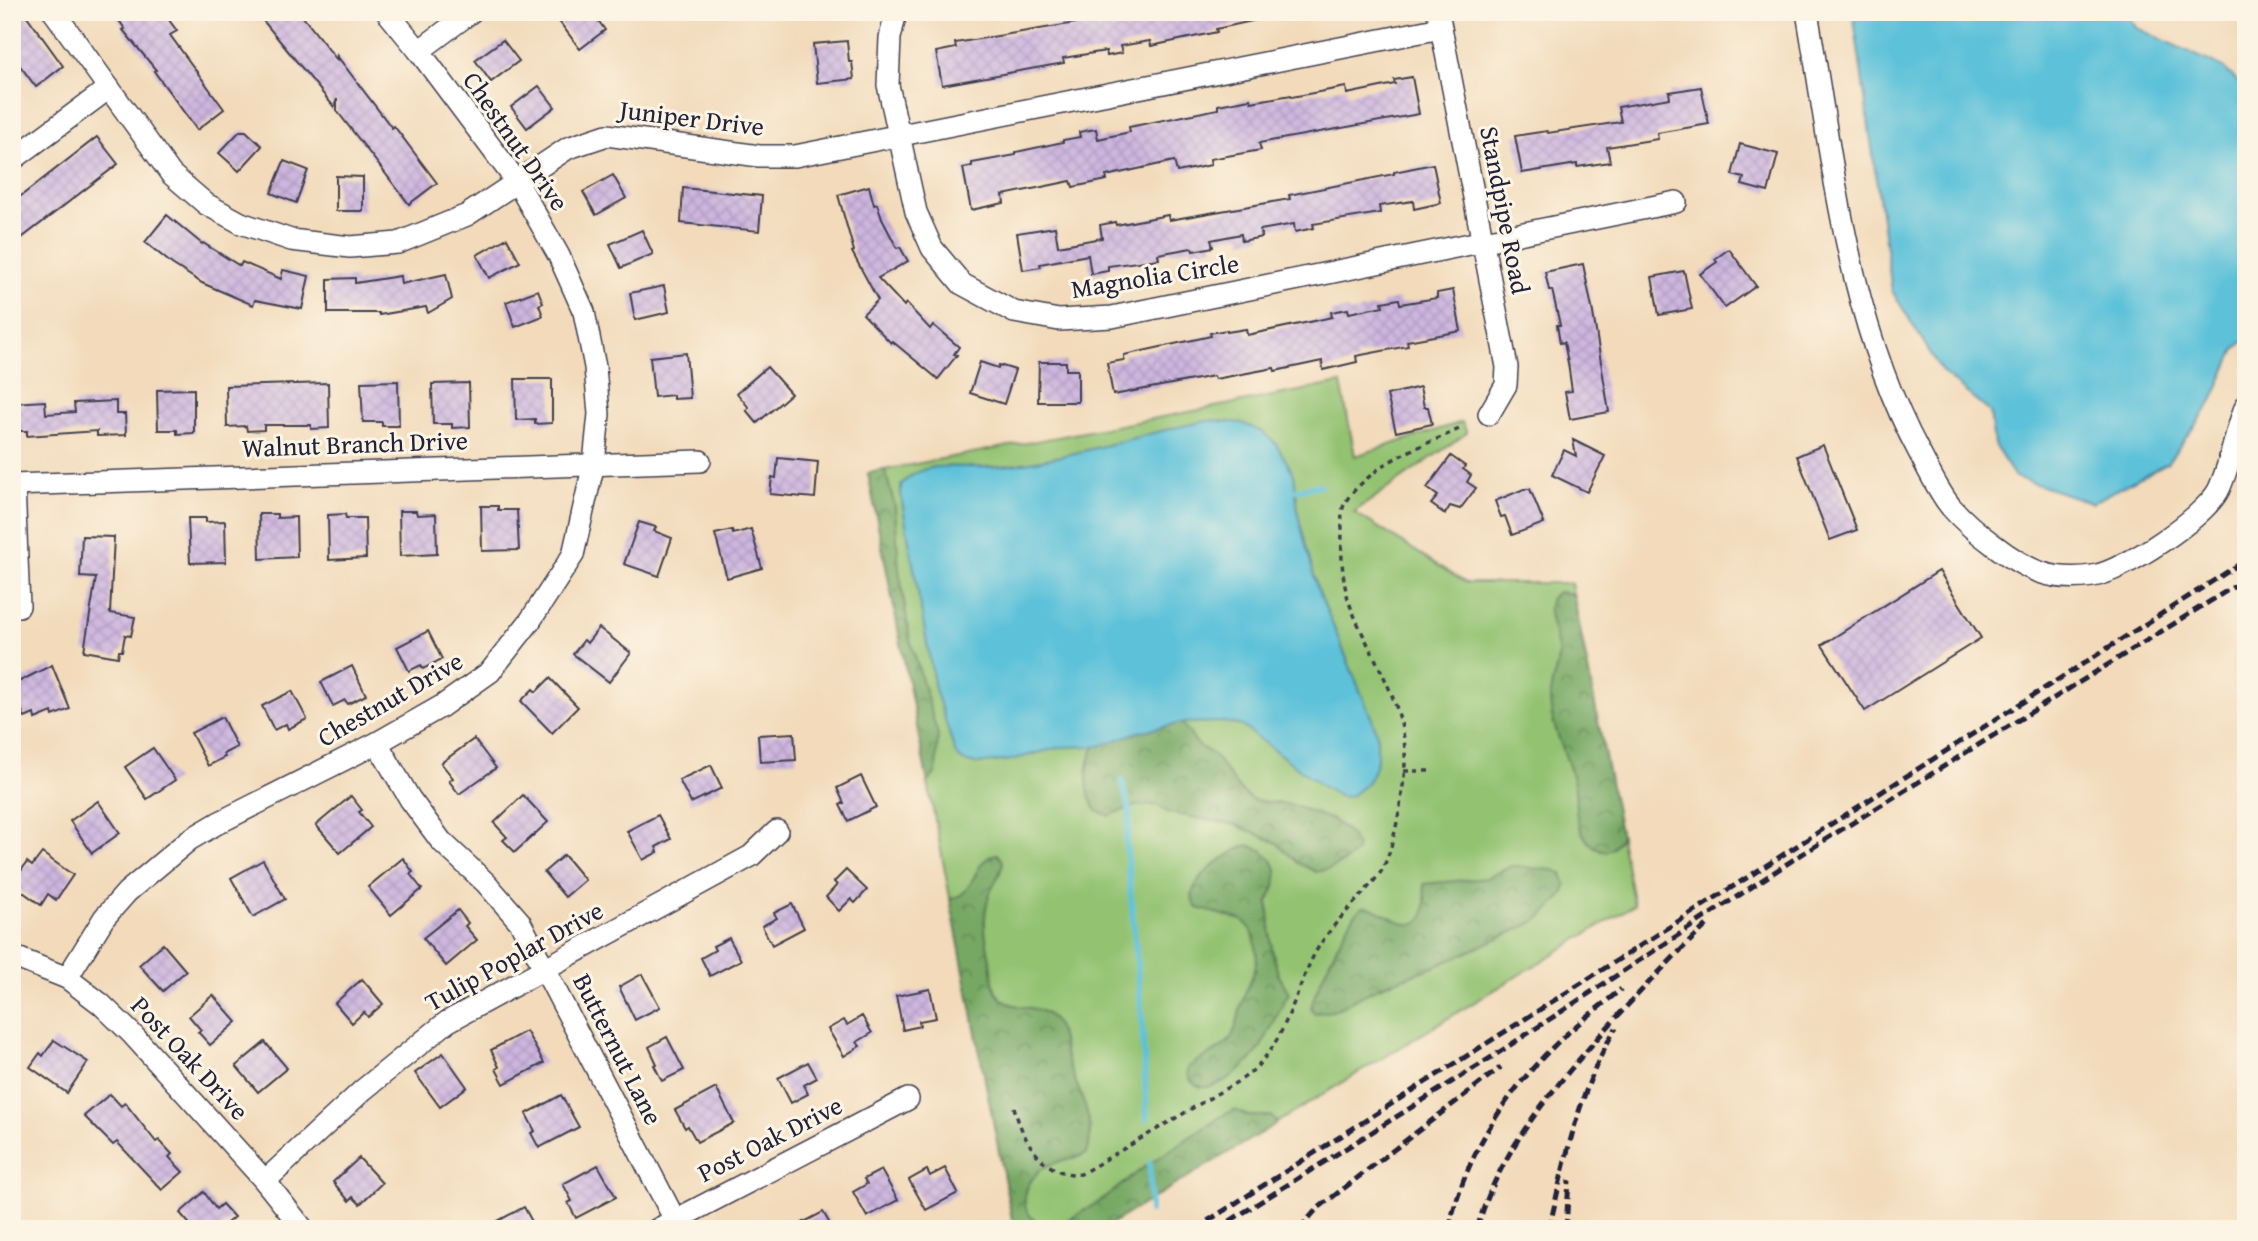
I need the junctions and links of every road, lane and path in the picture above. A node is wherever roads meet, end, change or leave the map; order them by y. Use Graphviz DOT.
graph roads {
  1 [pos="54,12"];
  2 [pos="387,12"];
  3 [pos="471,12"];
  4 [pos="896,12"];
  5 [pos="1807,12"];
  6 [pos="1439,20"];
  7 [pos="419,51"];
  8 [pos="108,88"];
  9 [pos="900,136"];
  10 [pos="12,160"];
  11 [pos="517,182"];
  12 [pos="1676,202"];
  13 [pos="1482,241"];
  14 [pos="2246,405"];
  15 [pos="1489,414"];
  16 [pos="1461,428"];
  17 [pos="700,461"];
  18 [pos="594,463"];
  19 [pos="13,485"];
  20 [pos="19,606"];
  21 [pos="377,743"];
  22 [pos="1404,771"];
  23 [pos="1429,771"];
  24 [pos="777,831"];
  25 [pos="12,956"];
  26 [pos="545,969"];
  27 [pos="67,978"];
  28 [pos="908,1099"];
  29 [pos="1014,1107"];
  30 [pos="265,1181"];
  31 [pos="666,1224"];
  32 [pos="303,1229"];
  1 -- 8 [label="street, Juniper Drive"];
  2 -- 7 [label="street, Chestnut Drive"];
  3 -- 7 [label="street"];
  4 -- 9 [label="street, Magnolia Circle"];
  5 -- 14 [label="street"];
  6 -- 9 [label="street, Juniper Drive"];
  6 -- 13 [label="street, Standpipe Road"];
  7 -- 11 [label="street, Chestnut Drive"];
  8 -- 10 [label="street"];
  8 -- 11 [label="street, Juniper Drive"];
  9 -- 11 [label="street, Juniper Drive"];
  9 -- 13 [label="street, Magnolia Circle"];
  11 -- 18 [label="street, Chestnut Drive"];
  12 -- 13 [label="street, Magnolia Circle"];
  13 -- 15 [label="street, Standpipe Road"];
  16 -- 22 [label="path"];
  17 -- 18 [label="street, Walnut Branch Drive"];
  18 -- 19 [label="street, Walnut Branch Drive"];
  18 -- 21 [label="street, Chestnut Drive"];
  19 -- 20 [label="street"];
  21 -- 26 [label="street, Butternut Lane"];
  21 -- 27 [label="street, Chestnut Drive"];
  22 -- 23 [label="path"];
  22 -- 29 [label="path"];
  24 -- 26 [label="street, Tulip Poplar Drive"];
  25 -- 27 [label="street, Post Oak Drive"];
  26 -- 30 [label="street, Tulip Poplar Drive"];
  26 -- 31 [label="street, Butternut Lane"];
  27 -- 30 [label="street, Post Oak Drive"];
  28 -- 31 [label="street, Post Oak Drive"];
  30 -- 32 [label="street, Post Oak Drive"];
}
